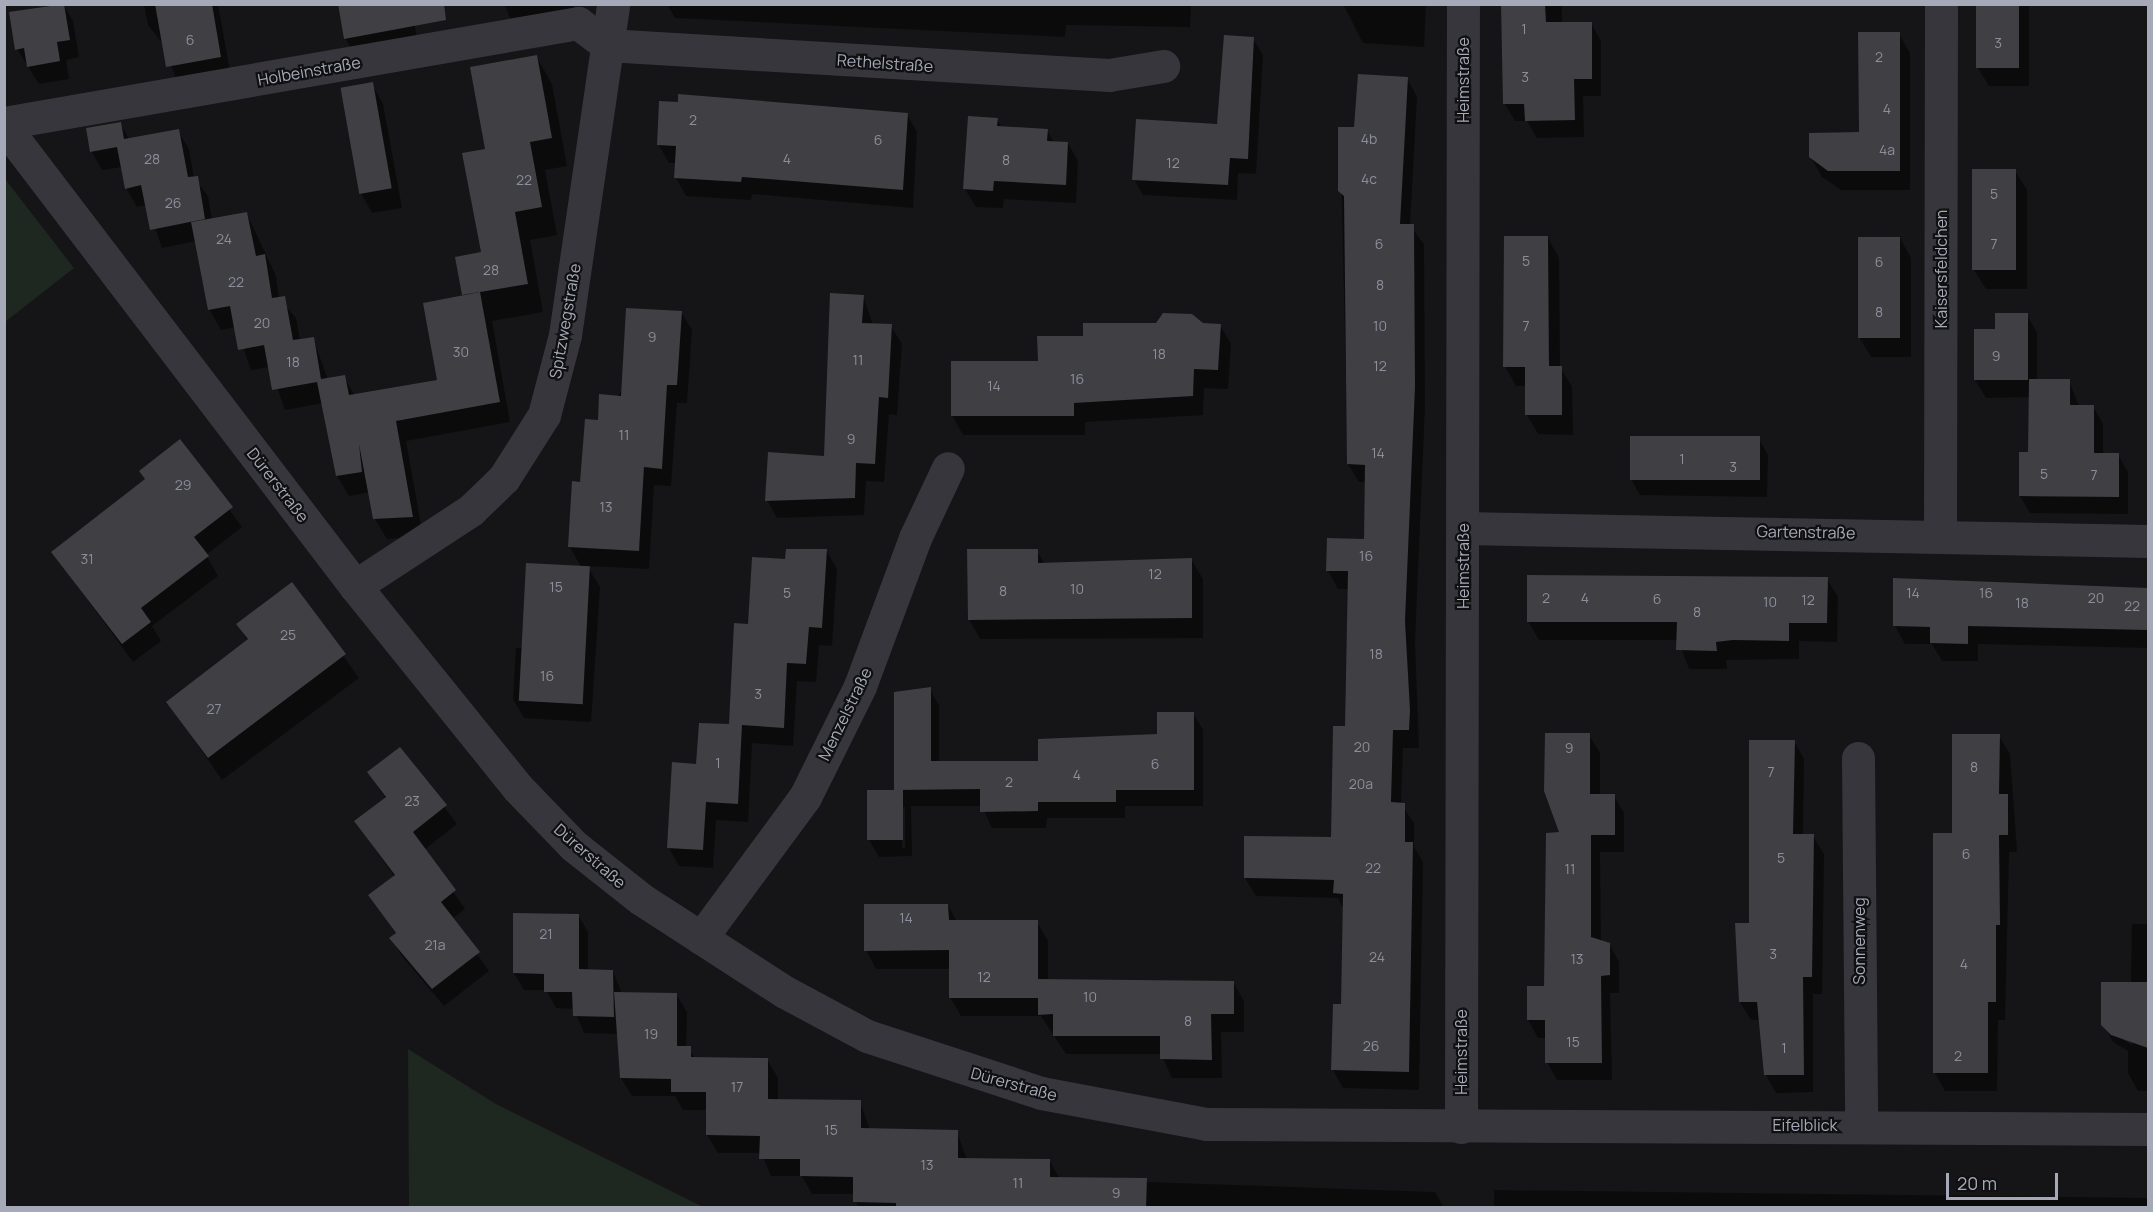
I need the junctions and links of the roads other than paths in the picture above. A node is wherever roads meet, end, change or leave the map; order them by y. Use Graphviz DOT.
graph roads {
  1 [pos="613,4"];
  2 [pos="1463,4"];
  3 [pos="1941,4"];
  4 [pos="607,45"];
  5 [pos="1163,66"];
  6 [pos="4,124"];
  7 [pos="948,468"];
  8 [pos="1464,528"];
  9 [pos="1940,533"];
  10 [pos="2148,541"];
  11 [pos="355,586"];
  12 [pos="1858,758"];
  13 [pos="701,938"];
  14 [pos="1861,1124"];
  15 [pos="1461,1127"];
  16 [pos="2148,1129"];
  1 -- 4 [label="street, Spitzwegstraße"];
  2 -- 8 [label="street, Heimstraße"];
  3 -- 9 [label="street, Kaisersfeldchen"];
  4 -- 5 [label="street, Rethelstraße"];
  4 -- 6 [label="street, Holbeinstraße"];
  4 -- 11 [label="street, Spitzwegstraße"];
  6 -- 11 [label="street, Dürerstraße"];
  7 -- 13 [label="street, Menzelstraße"];
  8 -- 9 [label="street, Gartenstraße"];
  8 -- 15 [label="street, Heimstraße"];
  9 -- 10 [label="street, Gartenstraße"];
  11 -- 13 [label="street, Dürerstraße"];
  12 -- 14 [label="street, Sonnenweg"];
  13 -- 15 [label="street, Dürerstraße"];
  14 -- 15 [label="street, Eifelblick"];
  14 -- 16 [label="street, Eifelblick"];
}
